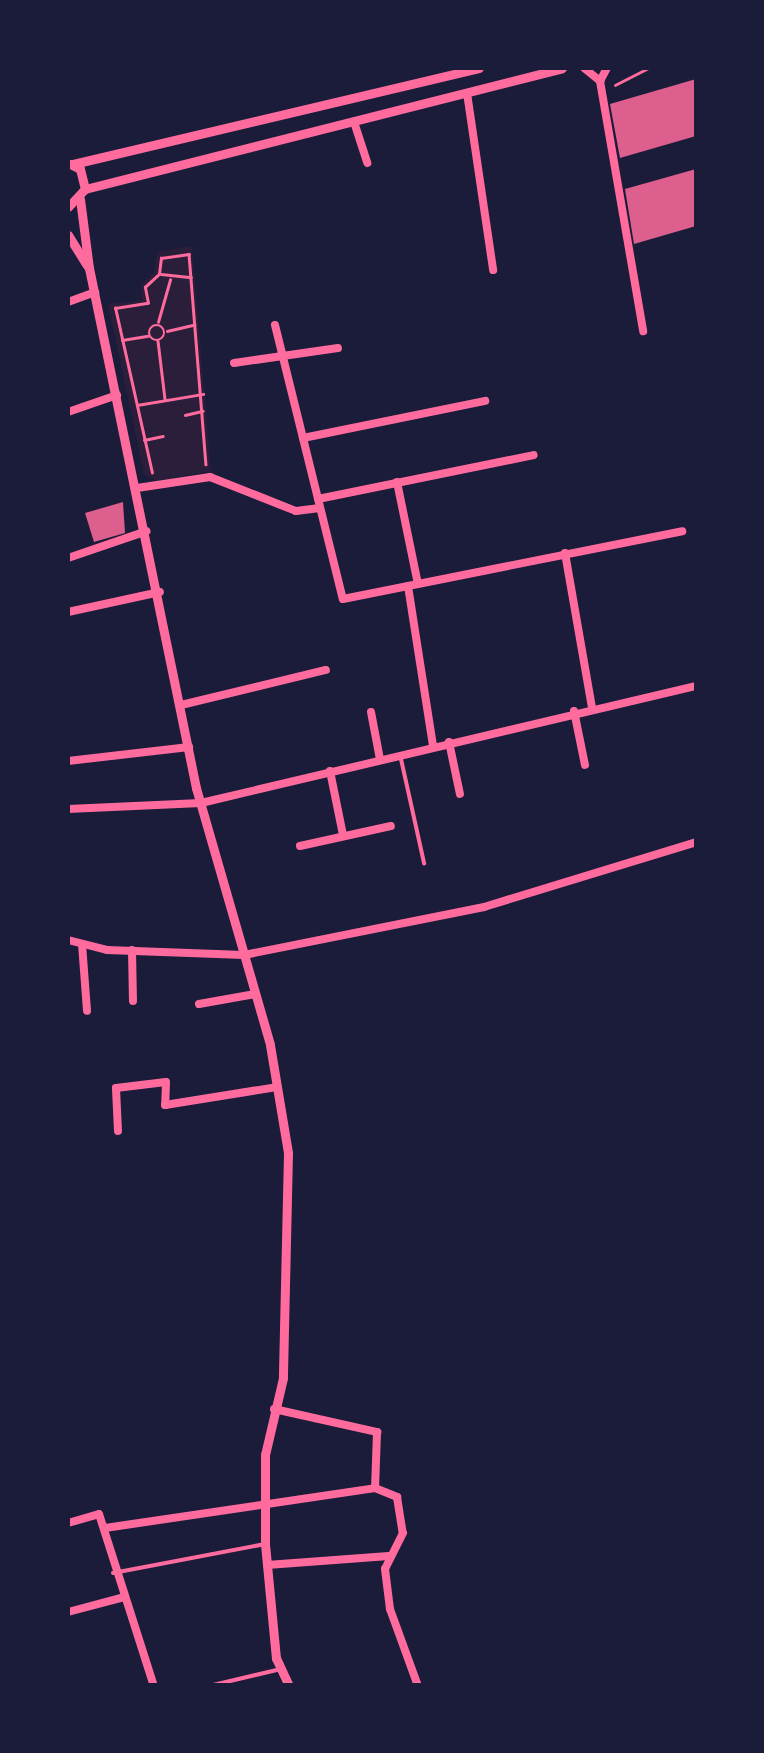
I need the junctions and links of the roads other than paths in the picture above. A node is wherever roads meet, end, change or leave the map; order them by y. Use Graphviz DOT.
graph roads {
  1 [pos="479,68"];
  2 [pos="562,68"];
  3 [pos="584,68"];
  4 [pos="607,68"];
  5 [pos="600,81"];
  6 [pos="467,93"];
  7 [pos="355,125"];
  8 [pos="367,163"];
  9 [pos="70,164"];
  10 [pos="83,194"];
  11 [pos="68,207"];
  12 [pos="68,235"];
  13 [pos="88,268"];
  14 [pos="493,270"];
  15 [pos="95,292"];
  16 [pos="68,302"];
  17 [pos="275,324"];
  18 [pos="643,332"];
  19 [pos="338,348"];
  20 [pos="282,354"];
  21 [pos="234,363"];
  22 [pos="118,394"];
  23 [pos="485,401"];
  24 [pos="68,412"];
  25 [pos="303,438"];
  26 [pos="534,455"];
  27 [pos="398,482"];
  28 [pos="138,488"];
  29 [pos="319,504"];
  30 [pos="682,531"];
  31 [pos="147,532"];
  32 [pos="565,553"];
  33 [pos="68,558"];
  34 [pos="413,584"];
  35 [pos="160,592"];
  36 [pos="68,612"];
  37 [pos="326,670"];
  38 [pos="696,686"];
  39 [pos="181,705"];
  40 [pos="592,707"];
  41 [pos="371,712"];
  42 [pos="574,712"];
  43 [pos="448,742"];
  44 [pos="433,746"];
  45 [pos="189,747"];
  46 [pos="400,754"];
  47 [pos="380,759"];
  48 [pos="68,761"];
  49 [pos="585,764"];
  50 [pos="330,771"];
  51 [pos="460,794"];
  52 [pos="201,802"];
  53 [pos="68,809"];
  54 [pos="391,826"];
  55 [pos="343,835"];
  56 [pos="696,842"];
  57 [pos="300,846"];
  58 [pos="424,863"];
  59 [pos="68,940"];
  60 [pos="82,944"];
  61 [pos="132,950"];
  62 [pos="244,955"];
  63 [pos="255,994"];
  64 [pos="132,1000"];
  65 [pos="198,1004"];
  66 [pos="87,1011"];
  67 [pos="277,1087"];
  68 [pos="118,1131"];
  69 [pos="274,1409"];
  70 [pos="376,1488"];
  71 [pos="265,1505"];
  72 [pos="68,1523"];
  73 [pos="105,1528"];
  74 [pos="265,1544"];
  75 [pos="389,1556"];
  76 [pos="267,1564"];
  77 [pos="114,1574"];
  78 [pos="121,1598"];
  79 [pos="68,1612"];
  80 [pos="281,1669"];
  81 [pos="154,1683"];
  82 [pos="141,1686"];
  83 [pos="209,1686"];
  84 [pos="289,1686"];
  85 [pos="418,1686"];
  1 -- 9 [label="street"];
  2 -- 6 [label="street"];
  3 -- 5 [label="street"];
  4 -- 5 [label="street"];
  5 -- 18 [label="street"];
  6 -- 7 [label="street"];
  6 -- 14 [label="street"];
  7 -- 8 [label="street"];
  7 -- 10 [label="street"];
  9 -- 10 [label="street"];
  10 -- 11 [label="street"];
  10 -- 13 [label="street"];
  12 -- 13 [label="street"];
  13 -- 15 [label="street"];
  15 -- 16 [label="street"];
  15 -- 22 [label="street"];
  17 -- 20 [label="street"];
  19 -- 20 [label="street"];
  20 -- 21 [label="street"];
  20 -- 25 [label="street"];
  22 -- 24 [label="street"];
  22 -- 28 [label="street"];
  23 -- 25 [label="street"];
  25 -- 29 [label="street"];
  26 -- 27 [label="street"];
  27 -- 29 [label="street"];
  27 -- 34 [label="street"];
  28 -- 29 [label="street"];
  28 -- 31 [label="street"];
  29 -- 34 [label="street"];
  30 -- 32 [label="street"];
  31 -- 33 [label="street"];
  31 -- 35 [label="street"];
  32 -- 34 [label="street"];
  32 -- 40 [label="street"];
  34 -- 44 [label="street"];
  35 -- 36 [label="street"];
  35 -- 39 [label="street"];
  37 -- 39 [label="street"];
  38 -- 40 [label="street"];
  39 -- 45 [label="street"];
  40 -- 42 [label="street"];
  41 -- 47 [label="street"];
  42 -- 43 [label="street"];
  42 -- 49 [label="street"];
  43 -- 44 [label="street"];
  43 -- 51 [label="street"];
  44 -- 46 [label="street"];
  45 -- 48 [label="street"];
  45 -- 52 [label="street"];
  46 -- 47 [label="street"];
  46 -- 58 [label="lane"];
  47 -- 50 [label="street"];
  50 -- 52 [label="street"];
  50 -- 55 [label="street"];
  52 -- 53 [label="street"];
  52 -- 62 [label="street"];
  54 -- 55 [label="street"];
  55 -- 57 [label="street"];
  56 -- 62 [label="street"];
  59 -- 60 [label="street"];
  60 -- 61 [label="street"];
  60 -- 66 [label="street"];
  61 -- 62 [label="street"];
  61 -- 64 [label="street"];
  62 -- 63 [label="street"];
  63 -- 65 [label="street"];
  63 -- 67 [label="street"];
  67 -- 68 [label="street"];
  67 -- 69 [label="street"];
  69 -- 70 [label="street"];
  69 -- 71 [label="street"];
  70 -- 71 [label="street"];
  70 -- 75 [label="street"];
  71 -- 73 [label="street"];
  71 -- 74 [label="street"];
  72 -- 73 [label="street"];
  73 -- 77 [label="street"];
  74 -- 76 [label="street"];
  74 -- 77 [label="lane"];
  75 -- 76 [label="street"];
  75 -- 85 [label="street"];
  76 -- 80 [label="street"];
  77 -- 78 [label="street"];
  78 -- 79 [label="street"];
  78 -- 81 [label="street"];
  80 -- 83 [label="lane"];
  80 -- 84 [label="street"];
  81 -- 82 [label="lane"];
}
